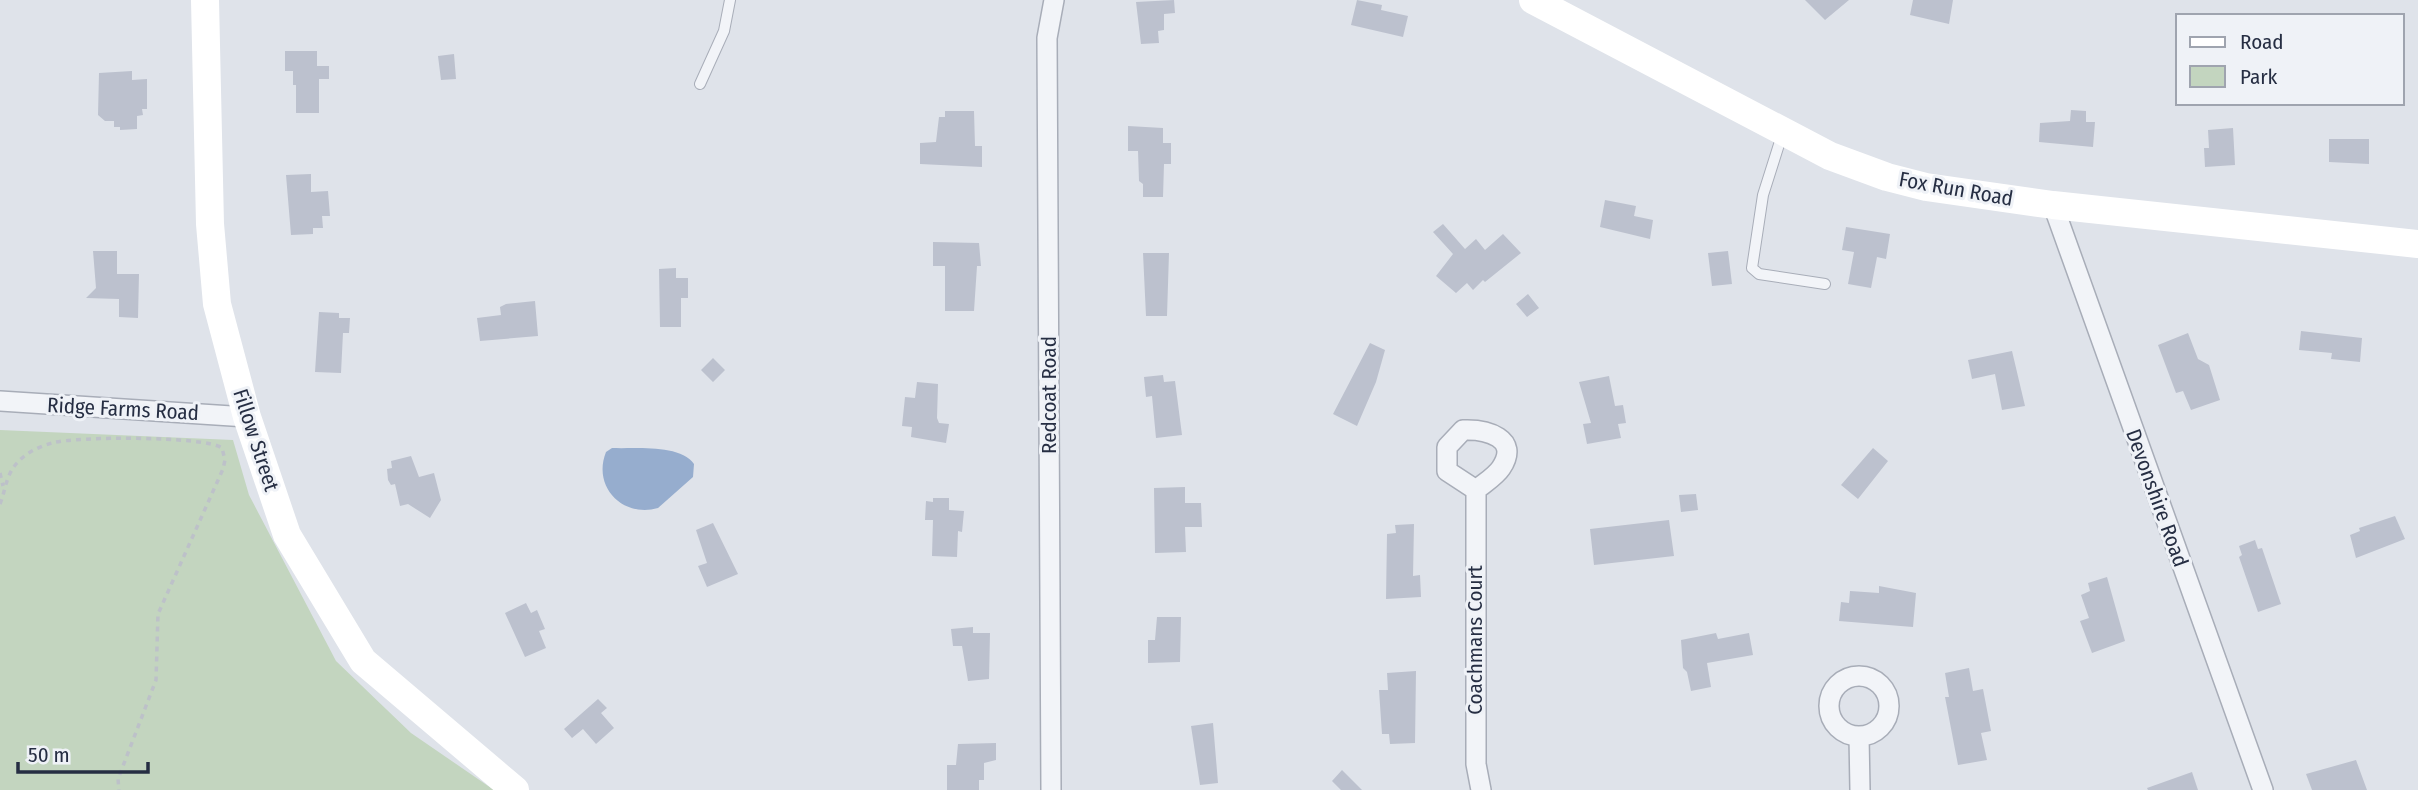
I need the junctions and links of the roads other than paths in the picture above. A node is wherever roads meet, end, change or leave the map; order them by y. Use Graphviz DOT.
graph roads {
  1 [pos="205,0"];
  2 [pos="730,0"];
  3 [pos="1054,0"];
  4 [pos="1533,0"];
  5 [pos="700,84"];
  6 [pos="1783,131"];
  7 [pos="2053,205"];
  8 [pos="2418,244"];
  9 [pos="1825,284"];
  10 [pos="0,401"];
  11 [pos="247,417"];
  12 [pos="1476,490"];
  13 [pos="1859,736"];
  14 [pos="515,790"];
  15 [pos="1051,790"];
  16 [pos="1481,790"];
  17 [pos="1860,790"];
  18 [pos="2263,790"];
  1 -- 11 [label="street, Fillow Street"];
  2 -- 5 [label="lane"];
  3 -- 15 [label="street, Redcoat Road"];
  4 -- 6 [label="street, Fox Run Road"];
  6 -- 7 [label="street, Fox Run Road"];
  6 -- 9 [label="lane"];
  7 -- 8 [label="street, Fox Run Road"];
  7 -- 18 [label="street, Devonshire Road"];
  10 -- 11 [label="street, Ridge Farms Road"];
  11 -- 14 [label="street, Fillow Street"];
  12 -- 16 [label="street, Coachmans Court"];
  13 -- 17 [label="street"];
}
